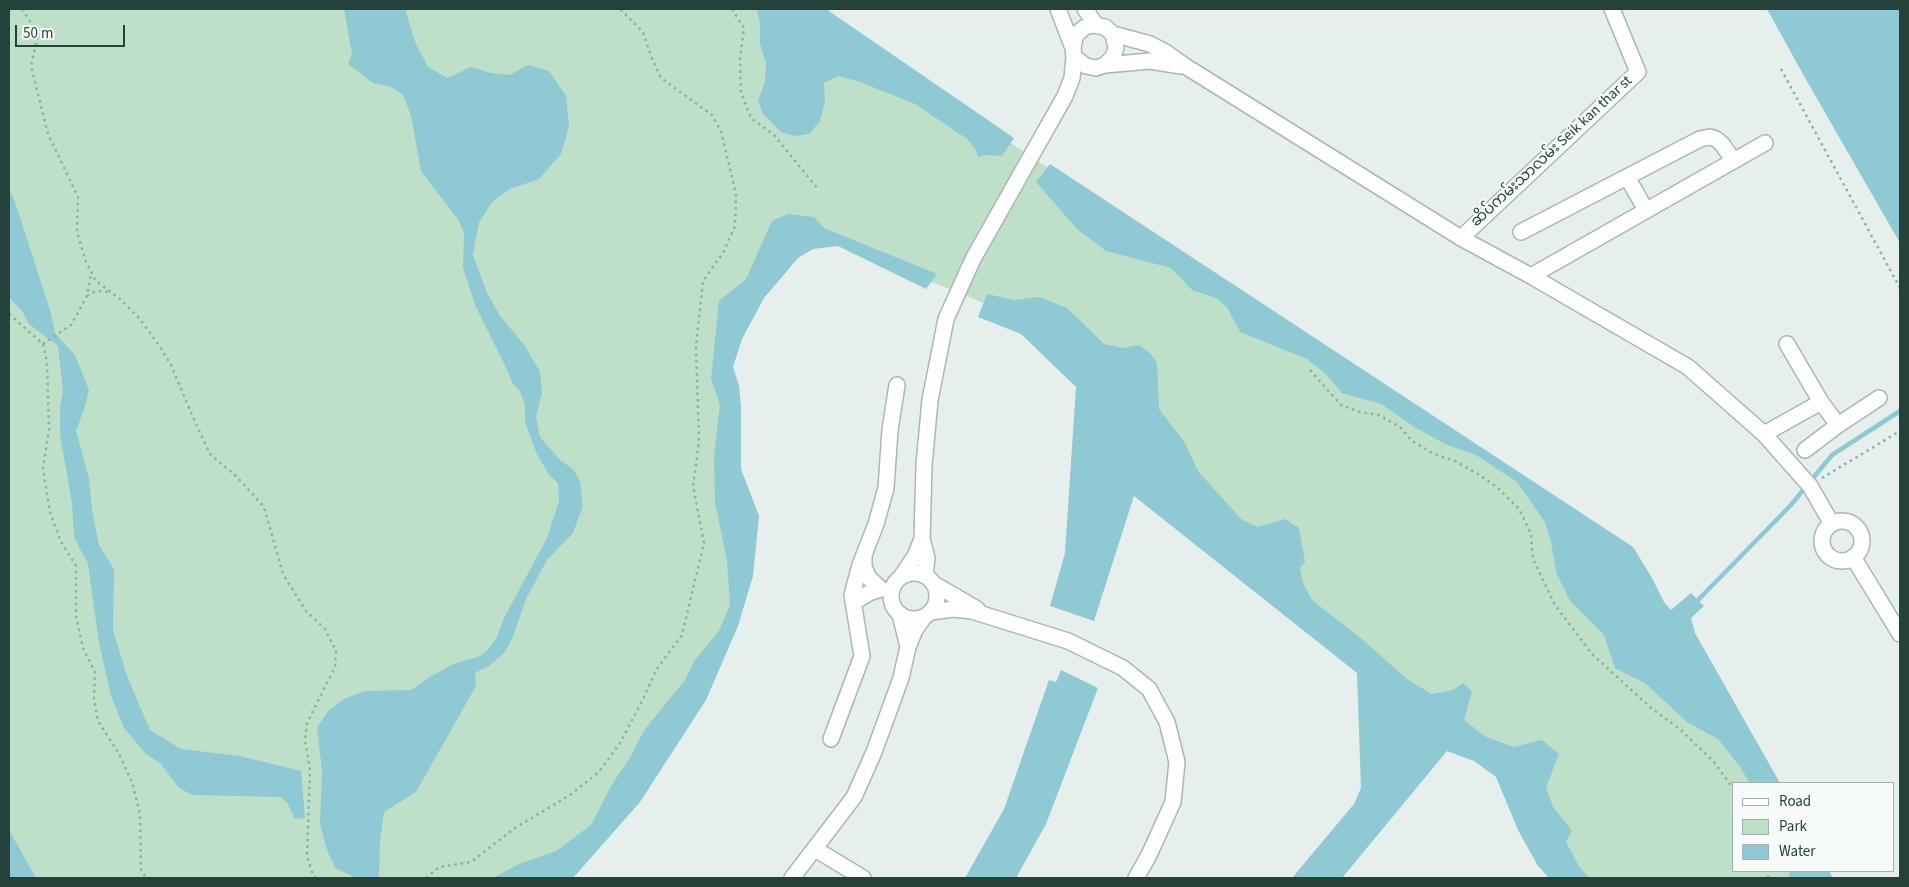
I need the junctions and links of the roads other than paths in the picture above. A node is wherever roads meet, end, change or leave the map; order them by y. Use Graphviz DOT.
graph roads {
  1 [pos="1058,9"];
  2 [pos="1085,9"];
  3 [pos="1612,9"];
  4 [pos="1096,25"];
  5 [pos="1113,34"];
  6 [pos="1074,53"];
  7 [pos="1101,66"];
  8 [pos="1185,66"];
  9 [pos="1064,96"];
  10 [pos="1765,143"];
  11 [pos="1733,160"];
  12 [pos="1627,177"];
  13 [pos="1646,210"];
  14 [pos="1522,232"];
  15 [pos="1461,238"];
  16 [pos="1531,276"];
  17 [pos="1787,344"];
  18 [pos="897,385"];
  19 [pos="1879,398"];
  20 [pos="1822,402"];
  21 [pos="1838,425"];
  22 [pos="1764,434"];
  23 [pos="1805,450"];
  24 [pos="1832,524"];
  25 [pos="922,539"];
  26 [pos="864,556"];
  27 [pos="1853,557"];
  28 [pos="901,577"];
  29 [pos="929,580"];
  30 [pos="886,592"];
  31 [pos="854,602"];
  32 [pos="900,614"];
  33 [pos="927,615"];
  34 [pos="992,616"];
  35 [pos="1900,634"];
  36 [pos="908,647"];
  37 [pos="832,738"];
  38 [pos="815,849"];
  39 [pos="792,878"];
  40 [pos="863,878"];
  41 [pos="1136,878"];
  1 -- 6 [label="street"];
  2 -- 4 [label="street"];
  3 -- 15 [label="street, ဆိပ်ကမ်းသာလမ်း Seik kan thar st"];
  4 -- 5 [label="street"];
  4 -- 6 [label="street"];
  5 -- 7 [label="street"];
  5 -- 8 [label="street"];
  6 -- 7 [label="street"];
  6 -- 9 [label="street"];
  7 -- 8 [label="street"];
  7 -- 9 [label="street"];
  8 -- 15 [label="street"];
  9 -- 25 [label="street"];
  10 -- 11 [label="street"];
  11 -- 12 [label="street"];
  11 -- 13 [label="street"];
  12 -- 13 [label="street"];
  12 -- 14 [label="street"];
  13 -- 16 [label="street"];
  15 -- 16 [label="street"];
  16 -- 22 [label="street"];
  17 -- 20 [label="street"];
  18 -- 26 [label="street"];
  19 -- 21 [label="street"];
  20 -- 21 [label="street"];
  20 -- 22 [label="street"];
  21 -- 23 [label="street"];
  22 -- 24 [label="street"];
  24 -- 27 [label="street"];
  24 -- 27 [label="street"];
  25 -- 28 [label="street"];
  25 -- 29 [label="street"];
  26 -- 30 [label="street"];
  26 -- 31 [label="street"];
  27 -- 35 [label="street"];
  28 -- 29 [label="street"];
  28 -- 30 [label="street"];
  29 -- 33 [label="street"];
  29 -- 34 [label="street"];
  30 -- 31 [label="street"];
  30 -- 32 [label="street"];
  31 -- 37 [label="street"];
  32 -- 33 [label="street"];
  32 -- 36 [label="street"];
  33 -- 34 [label="street"];
  33 -- 36 [label="street"];
  34 -- 41 [label="street"];
  36 -- 38 [label="street"];
  38 -- 39 [label="street"];
  38 -- 40 [label="street"];
}
